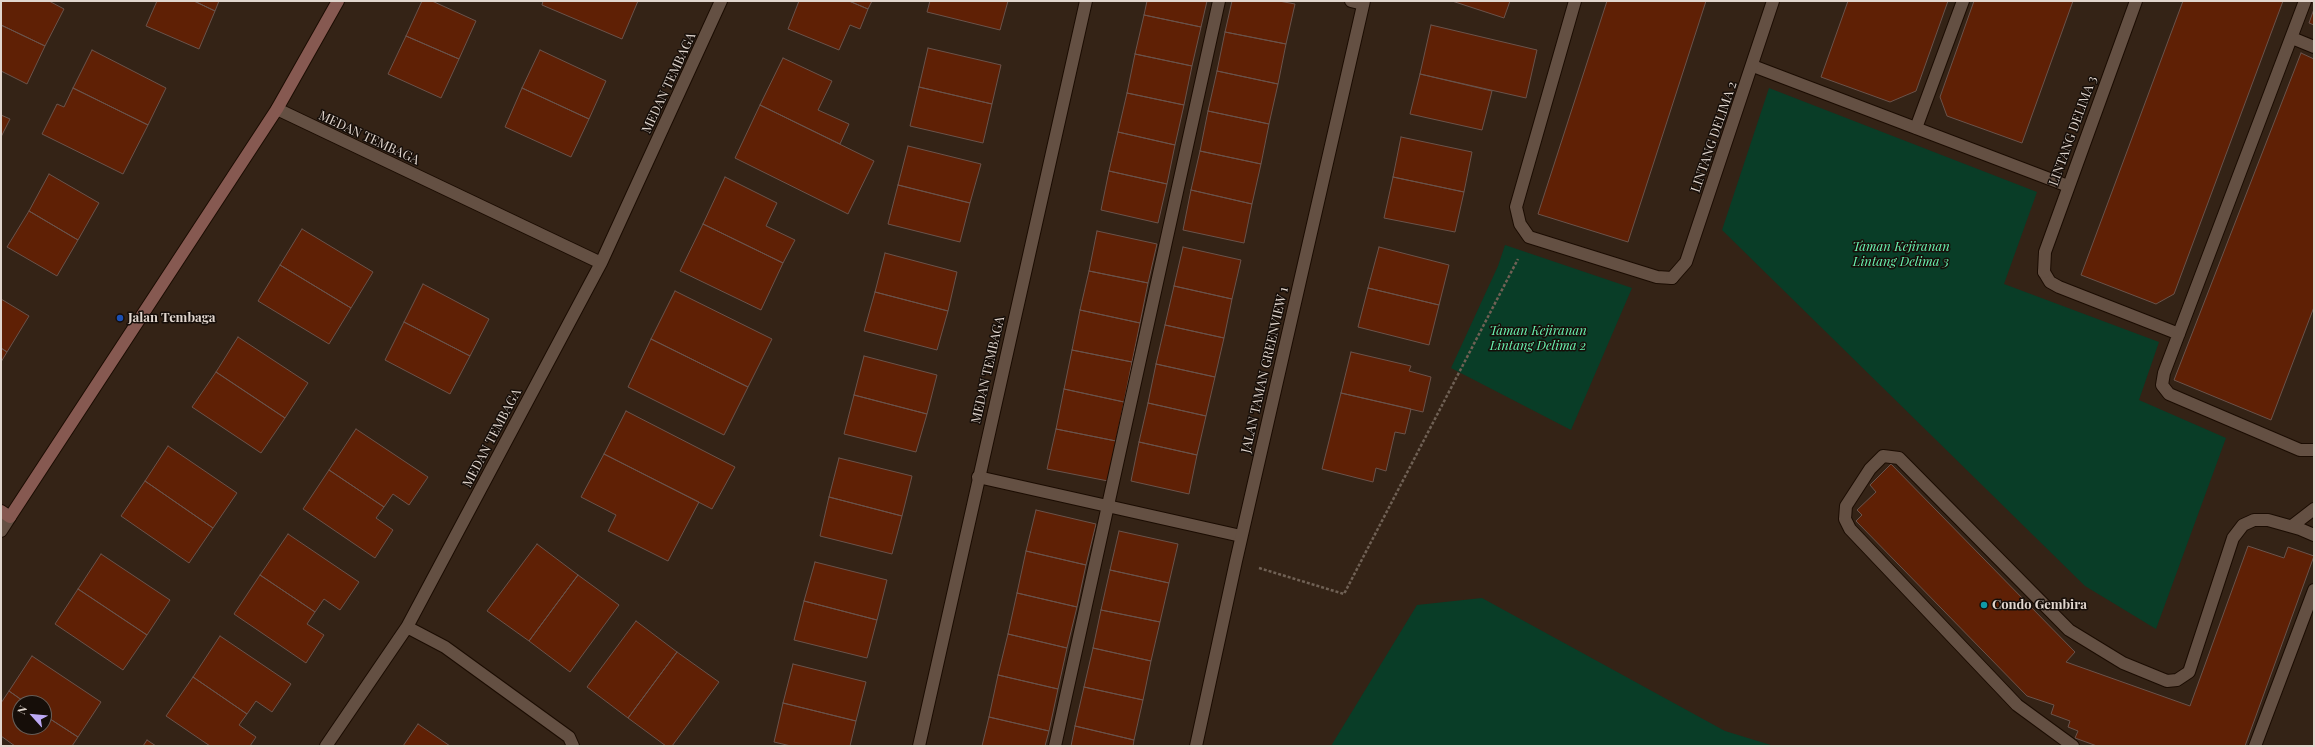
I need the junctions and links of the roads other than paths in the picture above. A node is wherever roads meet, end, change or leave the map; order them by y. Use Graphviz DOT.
graph roads {
  1 [pos="338,1"];
  2 [pos="721,1"];
  3 [pos="1086,1"];
  4 [pos="1219,1"];
  5 [pos="1351,1"];
  6 [pos="1575,1"];
  7 [pos="1773,1"];
  8 [pos="1963,1"];
  9 [pos="2136,1"];
  10 [pos="2305,1"];
  11 [pos="1364,2"];
  12 [pos="2292,38"];
  13 [pos="2314,47"];
  14 [pos="1753,66"];
  15 [pos="277,110"];
  16 [pos="1916,128"];
  17 [pos="2068,186"];
  18 [pos="601,263"];
  19 [pos="2179,334"];
  20 [pos="2314,450"];
  21 [pos="978,477"];
  22 [pos="1107,507"];
  23 [pos="2314,509"];
  24 [pos="6,514"];
  25 [pos="2292,526"];
  26 [pos="1,532"];
  27 [pos="2314,535"];
  28 [pos="1241,536"];
  29 [pos="2314,590"];
  30 [pos="407,627"];
  31 [pos="326,746"];
  32 [pos="573,746"];
  33 [pos="919,746"];
  34 [pos="1055,746"];
  35 [pos="1196,746"];
  36 [pos="2073,746"];
  37 [pos="2255,746"];
  1 -- 15 [label="street"];
  2 -- 18 [label="street, MEDAN TEMBAGA"];
  3 -- 21 [label="street, MEDAN TEMBAGA"];
  4 -- 22 [label="street"];
  5 -- 11 [label="street"];
  6 -- 14 [label="street, LINTANG DELIMA 2"];
  7 -- 14 [label="street, LINTANG DELIMA 2"];
  8 -- 16 [label="street"];
  9 -- 17 [label="street, LINTANG DELIMA 3"];
  10 -- 12 [label="street"];
  11 -- 28 [label="street, JALAN TAMAN GREENVIEW 1"];
  12 -- 13 [label="street"];
  12 -- 19 [label="street"];
  14 -- 16 [label="street"];
  15 -- 18 [label="street, MEDAN TEMBAGA"];
  15 -- 24 [label="street"];
  16 -- 17 [label="street"];
  17 -- 19 [label="street, LINTANG DELIMA 3"];
  18 -- 30 [label="street, MEDAN TEMBAGA"];
  19 -- 20 [label="street"];
  21 -- 22 [label="street"];
  21 -- 33 [label="street, MEDAN TEMBAGA"];
  22 -- 28 [label="street"];
  22 -- 34 [label="street"];
  23 -- 25 [label="street"];
  24 -- 26 [label="street"];
  25 -- 27 [label="street"];
  25 -- 36 [label="street"];
  28 -- 35 [label="street, JALAN TAMAN GREENVIEW 1"];
  29 -- 37 [label="street"];
  30 -- 31 [label="street, MEDAN TEMBAGA"];
  30 -- 32 [label="street"];
}
